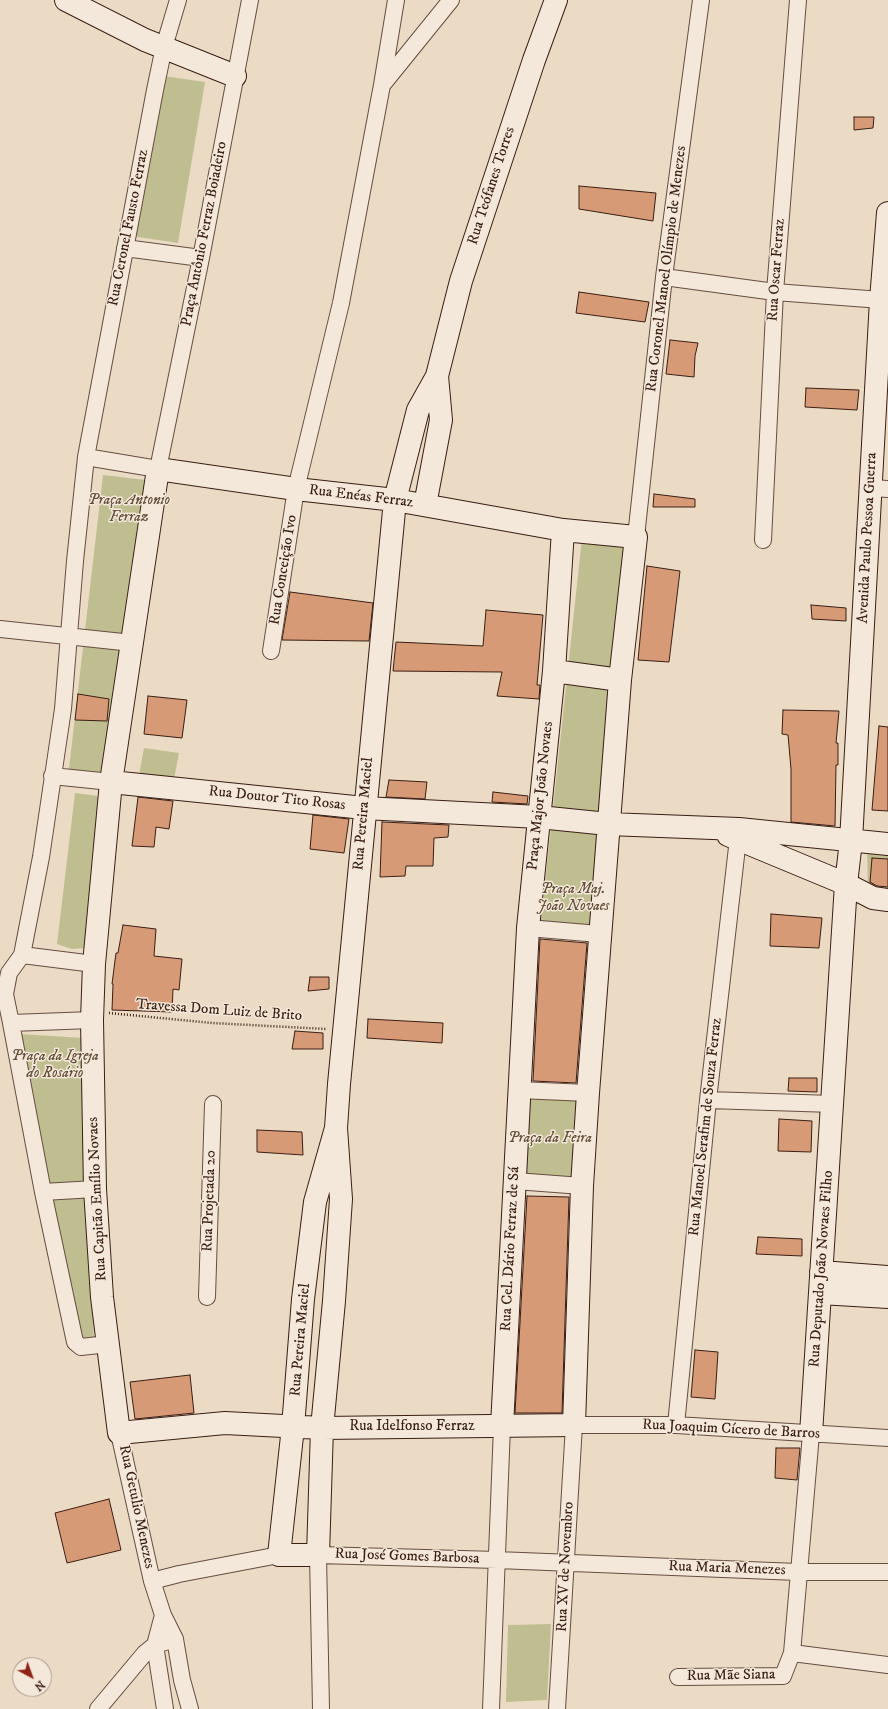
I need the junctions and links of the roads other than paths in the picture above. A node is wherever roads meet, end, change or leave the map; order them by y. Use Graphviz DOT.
graph roads {
  1 [pos="66,0"];
  2 [pos="178,0"];
  3 [pos="250,0"];
  4 [pos="396,0"];
  5 [pos="451,0"];
  6 [pos="556,0"];
  7 [pos="701,0"];
  8 [pos="798,0"];
  9 [pos="164,47"];
  10 [pos="235,76"];
  11 [pos="382,85"];
  12 [pos="888,226"];
  13 [pos="125,248"];
  14 [pos="201,258"];
  15 [pos="664,277"];
  16 [pos="775,292"];
  17 [pos="881,300"];
  18 [pos="437,376"];
  19 [pos="86,457"];
  20 [pos="158,468"];
  21 [pos="296,489"];
  22 [pos="880,489"];
  23 [pos="394,500"];
  24 [pos="425,505"];
  25 [pos="563,530"];
  26 [pos="636,537"];
  27 [pos="763,540"];
  28 [pos="0,629"];
  29 [pos="68,635"];
  30 [pos="132,643"];
  31 [pos="271,651"];
  32 [pos="554,671"];
  33 [pos="620,680"];
  34 [pos="52,776"];
  35 [pos="111,782"];
  36 [pos="364,808"];
  37 [pos="539,817"];
  38 [pos="608,824"];
  39 [pos="738,834"];
  40 [pos="851,841"];
  41 [pos="888,844"];
  42 [pos="848,873"];
  43 [pos="888,900"];
  44 [pos="528,928"];
  45 [pos="599,934"];
  46 [pos="22,955"];
  47 [pos="94,964"];
  48 [pos="92,1016"];
  49 [pos="11,1023"];
  50 [pos="519,1090"];
  51 [pos="588,1093"];
  52 [pos="708,1100"];
  53 [pos="213,1104"];
  54 [pos="833,1104"];
  55 [pos="336,1128"];
  56 [pos="515,1181"];
  57 [pos="582,1186"];
  58 [pos="95,1189"];
  59 [pos="43,1192"];
  60 [pos="821,1272"];
  61 [pos="888,1277"];
  62 [pos="820,1293"];
  63 [pos="208,1297"];
  64 [pos="888,1297"];
  65 [pos="303,1299"];
  66 [pos="334,1301"];
  67 [pos="108,1344"];
  68 [pos="574,1425"];
  69 [pos="676,1425"];
  70 [pos="502,1426"];
  71 [pos="293,1427"];
  72 [pos="322,1428"];
  73 [pos="119,1432"];
  74 [pos="811,1434"];
  75 [pos="888,1438"];
  76 [pos="279,1554"];
  77 [pos="318,1555"];
  78 [pos="497,1560"];
  79 [pos="566,1563"];
  80 [pos="798,1572"];
  81 [pos="888,1572"];
  82 [pos="152,1581"];
  83 [pos="163,1614"];
  84 [pos="176,1639"];
  85 [pos="155,1645"];
  86 [pos="792,1653"];
  87 [pos="888,1664"];
  88 [pos="678,1677"];
  89 [pos="98,1709"];
  90 [pos="165,1709"];
  91 [pos="190,1709"];
  92 [pos="321,1709"];
  93 [pos="491,1709"];
  94 [pos="557,1709"];
  1 -- 9 [label="street"];
  2 -- 9 [label="street, Rua Ceronel Fausto Ferraz"];
  3 -- 10 [label="street, Praça Antônio Ferraz Boiadeiro"];
  4 -- 11 [label="street, Rua Conceição Ivo"];
  5 -- 11 [label="street"];
  6 -- 18 [label="street, Rua Teófanes Torres"];
  7 -- 15 [label="street, Rua Coronel Manoel Olímpio de Menezes"];
  8 -- 16 [label="street, Rua Oscar Ferraz"];
  9 -- 10 [label="street"];
  9 -- 13 [label="street, Rua Ceronel Fausto Ferraz"];
  10 -- 14 [label="street, Praça Antônio Ferraz Boiadeiro"];
  11 -- 21 [label="street, Rua Conceição Ivo"];
  12 -- 17 [label="street, Avenida Paulo Pessoa Guerra"];
  13 -- 14 [label="street"];
  13 -- 19 [label="street, Rua Ceronel Fausto Ferraz"];
  14 -- 20 [label="street, Praça Antônio Ferraz Boiadeiro"];
  15 -- 16 [label="street"];
  15 -- 26 [label="street, Rua Coronel Manoel Olímpio de Menezes"];
  16 -- 17 [label="street"];
  16 -- 27 [label="street, Rua Oscar Ferraz"];
  17 -- 22 [label="street, Avenida Paulo Pessoa Guerra"];
  18 -- 23 [label="street, Rua Pereira Maciel"];
  18 -- 24 [label="street"];
  19 -- 20 [label="street"];
  19 -- 29 [label="street"];
  20 -- 21 [label="street, Rua Enéas Ferraz"];
  20 -- 30 [label="street, Rua Capitão Emílio Novaes"];
  21 -- 23 [label="street, Rua Enéas Ferraz"];
  21 -- 31 [label="street, Rua Conceição Ivo"];
  22 -- 40 [label="street, Avenida Paulo Pessoa Guerra"];
  23 -- 24 [label="street, Rua Enéas Ferraz"];
  23 -- 36 [label="street, Rua Pereira Maciel"];
  24 -- 25 [label="street, Rua Enéas Ferraz"];
  25 -- 26 [label="street, Rua Enéas Ferraz"];
  25 -- 32 [label="street, Praça Major João Novaes"];
  26 -- 33 [label="street"];
  28 -- 29 [label="street"];
  29 -- 30 [label="street"];
  29 -- 34 [label="street"];
  30 -- 35 [label="street, Rua Capitão Emílio Novaes"];
  32 -- 33 [label="street"];
  32 -- 37 [label="street, Praça Major João Novaes"];
  33 -- 38 [label="street"];
  34 -- 35 [label="street"];
  34 -- 46 [label="street"];
  35 -- 36 [label="street, Rua Doutor Tito Rosas"];
  35 -- 47 [label="street, Rua Capitão Emílio Novaes"];
  36 -- 37 [label="street, Rua Doutor Tito Rosas"];
  36 -- 55 [label="street, Rua Pereira Maciel"];
  37 -- 38 [label="street, Rua Doutor Tito Rosas"];
  37 -- 44 [label="street, Praça Major João Novaes"];
  38 -- 39 [label="street, Rua Doutor Tito Rosas"];
  38 -- 45 [label="street"];
  39 -- 40 [label="street, Rua Doutor Tito Rosas"];
  39 -- 42 [label="street"];
  39 -- 52 [label="street, Rua Manoel Serafim de Souza Ferraz"];
  40 -- 41 [label="street, Rua Doutor Tito Rosas"];
  40 -- 42 [label="street, Avenida Paulo Pessoa Guerra"];
  42 -- 43 [label="street"];
  42 -- 54 [label="street, Rua Deputado João Novaes Filho"];
  44 -- 45 [label="street"];
  44 -- 50 [label="street, Rua Cel. Dário Ferraz de Sá"];
  45 -- 51 [label="street"];
  46 -- 47 [label="street"];
  46 -- 49 [label="street"];
  47 -- 48 [label="street, Rua Capitão Emílio Novaes"];
  48 -- 49 [label="street"];
  48 -- 58 [label="street, Rua Capitão Emílio Novaes"];
  49 -- 59 [label="street"];
  50 -- 51 [label="street"];
  50 -- 56 [label="street, Rua Cel. Dário Ferraz de Sá"];
  51 -- 57 [label="street"];
  52 -- 54 [label="street"];
  52 -- 69 [label="street, Rua Manoel Serafim de Souza Ferraz"];
  53 -- 63 [label="street, Rua Projetada 20"];
  54 -- 60 [label="street, Rua Deputado João Novaes Filho"];
  55 -- 65 [label="street, Rua Pereira Maciel"];
  55 -- 66 [label="street, Rua Pereira Maciel"];
  56 -- 57 [label="street"];
  56 -- 70 [label="street, Rua Cel. Dário Ferraz de Sá"];
  57 -- 68 [label="street"];
  58 -- 59 [label="street"];
  58 -- 67 [label="street, Rua Capitão Emílio Novaes"];
  59 -- 67 [label="street"];
  60 -- 61 [label="street"];
  60 -- 62 [label="street, Rua Deputado João Novaes Filho"];
  62 -- 64 [label="street"];
  62 -- 74 [label="street, Rua Deputado João Novaes Filho"];
  65 -- 66 [label="street"];
  65 -- 71 [label="street, Rua Pereira Maciel"];
  66 -- 72 [label="street, Rua Pereira Maciel"];
  67 -- 73 [label="street, Rua Capitão Emílio Novaes"];
  68 -- 69 [label="street, Rua Joaquim Cícero de Barros"];
  68 -- 70 [label="street, Rua Idelfonso Ferraz"];
  68 -- 79 [label="street, Rua XV de Novembro"];
  69 -- 74 [label="street, Rua Joaquim Cícero de Barros"];
  70 -- 72 [label="street, Rua Idelfonso Ferraz"];
  70 -- 78 [label="street"];
  71 -- 72 [label="street, Rua Idelfonso Ferraz"];
  71 -- 73 [label="street"];
  71 -- 76 [label="street, Rua Pereira Maciel"];
  72 -- 77 [label="street, Rua Pereira Maciel"];
  73 -- 82 [label="street, Rua Getulio Menezes"];
  74 -- 75 [label="street, Rua Joaquim Cícero de Barros"];
  74 -- 80 [label="street, Rua Deputado João Novaes Filho"];
  76 -- 77 [label="street"];
  76 -- 82 [label="street"];
  77 -- 78 [label="street, Rua José Gomes Barbosa"];
  77 -- 92 [label="street"];
  78 -- 79 [label="street, Rua José Gomes Barbosa"];
  78 -- 93 [label="street"];
  79 -- 80 [label="street, Rua Maria Menezes"];
  79 -- 94 [label="street, Rua XV de Novembro"];
  80 -- 81 [label="street, Rua Maria Menezes"];
  80 -- 86 [label="street, Rua Deputado João Novaes Filho"];
  82 -- 83 [label="street, Rua Getulio Menezes"];
  83 -- 84 [label="street, Rua Getulio Menezes"];
  83 -- 85 [label="street"];
  84 -- 85 [label="street"];
  84 -- 91 [label="street, Rua Getulio Menezes"];
  85 -- 89 [label="street"];
  85 -- 90 [label="street"];
  86 -- 87 [label="street, Rua Mãe Siana"];
  86 -- 88 [label="street, Rua Mãe Siana"];
}
